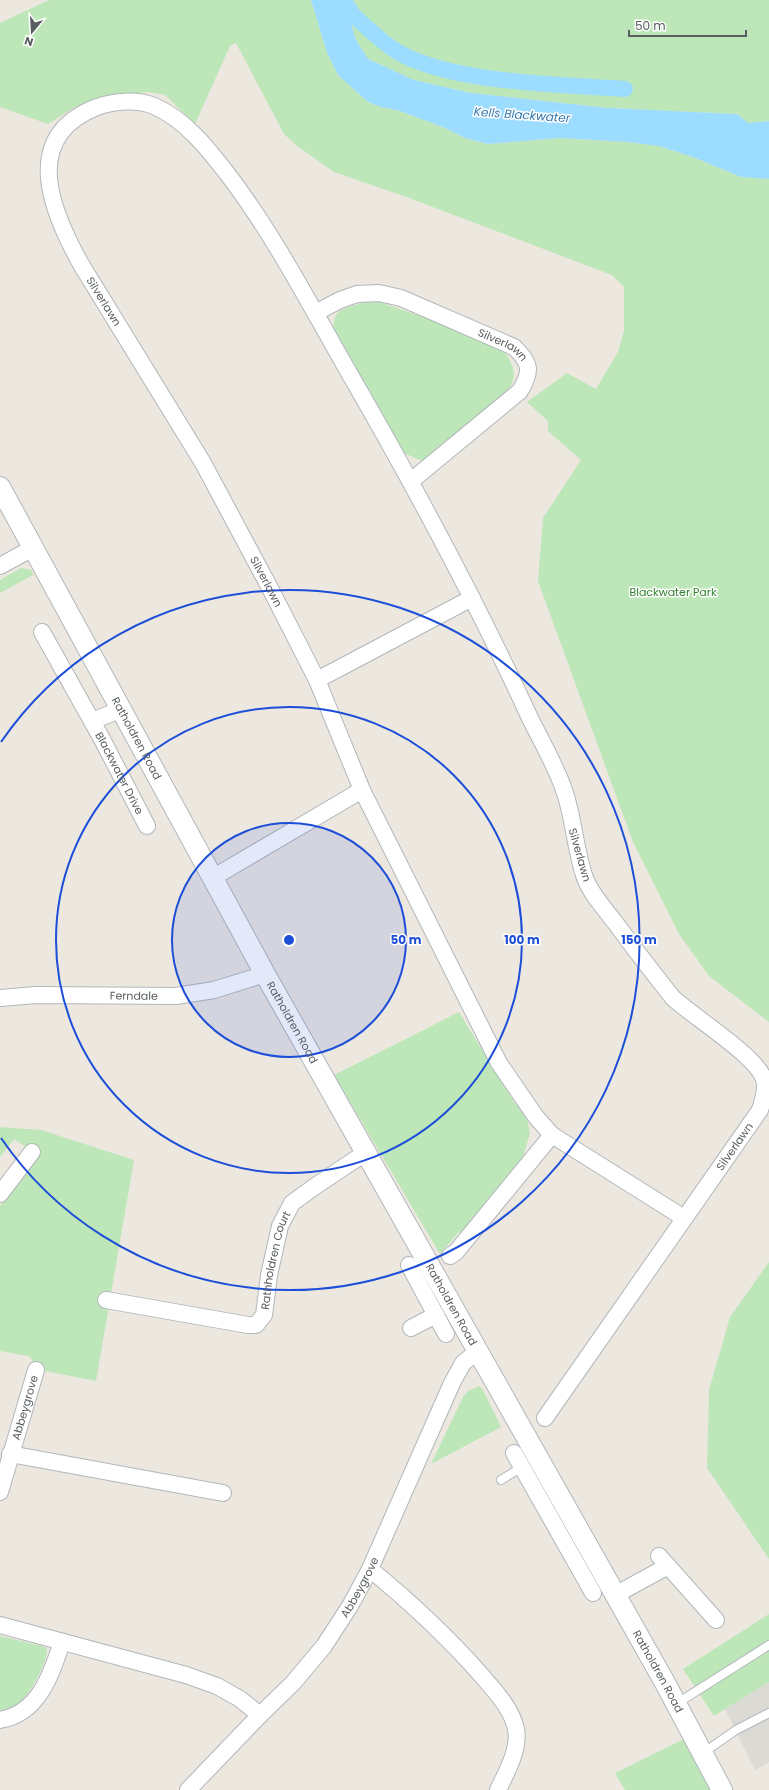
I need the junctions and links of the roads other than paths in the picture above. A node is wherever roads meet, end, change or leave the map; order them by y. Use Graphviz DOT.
graph roads {
  1 [pos="315,313"];
  2 [pos="411,481"];
  3 [pos="0,487"];
  4 [pos="33,548"];
  5 [pos="0,566"];
  6 [pos="472,598"];
  7 [pos="42,632"];
  8 [pos="317,680"];
  9 [pos="122,709"];
  10 [pos="92,721"];
  11 [pos="362,790"];
  12 [pos="147,826"];
  13 [pos="214,877"];
  14 [pos="265,974"];
  15 [pos="0,998"];
  16 [pos="552,1135"];
  17 [pos="32,1152"];
  18 [pos="365,1152"];
  19 [pos="0,1194"];
  20 [pos="684,1218"];
  21 [pos="450,1256"];
  22 [pos="409,1266"];
  23 [pos="431,1286"];
  24 [pos="106,1300"];
  25 [pos="436,1315"];
  26 [pos="411,1328"];
  27 [pos="446,1334"];
  28 [pos="478,1351"];
  29 [pos="36,1370"];
  30 [pos="545,1418"];
  31 [pos="10,1454"];
  32 [pos="518,1460"];
  33 [pos="500,1480"];
  34 [pos="0,1492"];
  35 [pos="223,1493"];
  36 [pos="584,1558"];
  37 [pos="370,1569"];
  38 [pos="593,1593"];
  39 [pos="615,1595"];
  40 [pos="716,1620"];
  41 [pos="0,1625"];
  42 [pos="62,1642"];
  43 [pos="769,1645"];
  44 [pos="676,1704"];
  45 [pos="769,1713"];
  46 [pos="260,1714"];
  47 [pos="0,1720"];
  48 [pos="702,1753"];
  49 [pos="188,1790"];
  50 [pos="498,1790"];
  51 [pos="722,1790"];
  1 -- 2 [label="street, Silverlawn"];
  1 -- 2 [label="street, Silverlawn"];
  1 -- 8 [label="street, Silverlawn"];
  2 -- 6 [label="street, Silverlawn"];
  3 -- 4 [label="street, Ratholdren Road"];
  4 -- 5 [label="street"];
  4 -- 9 [label="street, Ratholdren Road"];
  6 -- 8 [label="street"];
  6 -- 20 [label="street, Silverlawn"];
  7 -- 10 [label="street, Blackwater Drive"];
  8 -- 11 [label="street, Silverlawn"];
  9 -- 10 [label="street, Blackwater Drive"];
  9 -- 13 [label="street, Ratholdren Road"];
  10 -- 12 [label="street, Blackwater Drive"];
  11 -- 13 [label="street"];
  11 -- 16 [label="street, Silverlawn"];
  13 -- 14 [label="street, Ratholdren Road"];
  14 -- 15 [label="street, Ferndale"];
  14 -- 18 [label="street, Ratholdren Road"];
  16 -- 20 [label="street, Silverlawn"];
  16 -- 21 [label="street"];
  17 -- 19 [label="street"];
  18 -- 23 [label="street, Ratholdren Road"];
  18 -- 24 [label="street, Rathholdren Court"];
  20 -- 30 [label="street, Silverlawn"];
  22 -- 23 [label="street"];
  23 -- 25 [label="street"];
  23 -- 28 [label="street, Ratholdren Road"];
  25 -- 26 [label="street"];
  25 -- 27 [label="street"];
  28 -- 36 [label="street, Ratholdren Road"];
  28 -- 37 [label="street, Abbeygrove"];
  29 -- 31 [label="street, Abbeygrove"];
  31 -- 34 [label="street, Abbeygrove"];
  31 -- 35 [label="street"];
  32 -- 33 [label="lane"];
  32 -- 36 [label="street, Ratholdren Road"];
  36 -- 38 [label="street, Ratholdren Road"];
  36 -- 39 [label="street, Ratholdren Road"];
  37 -- 46 [label="street, Abbeygrove"];
  37 -- 50 [label="street"];
  39 -- 40 [label="street"];
  39 -- 44 [label="street, Ratholdren Road"];
  41 -- 42 [label="street"];
  42 -- 46 [label="street"];
  42 -- 47 [label="street"];
  43 -- 44 [label="lane"];
  44 -- 48 [label="street, Ratholdren Road"];
  45 -- 48 [label="lane"];
  46 -- 49 [label="street, Abbeygrove"];
  48 -- 51 [label="street, Ratholdren Road"];
}
